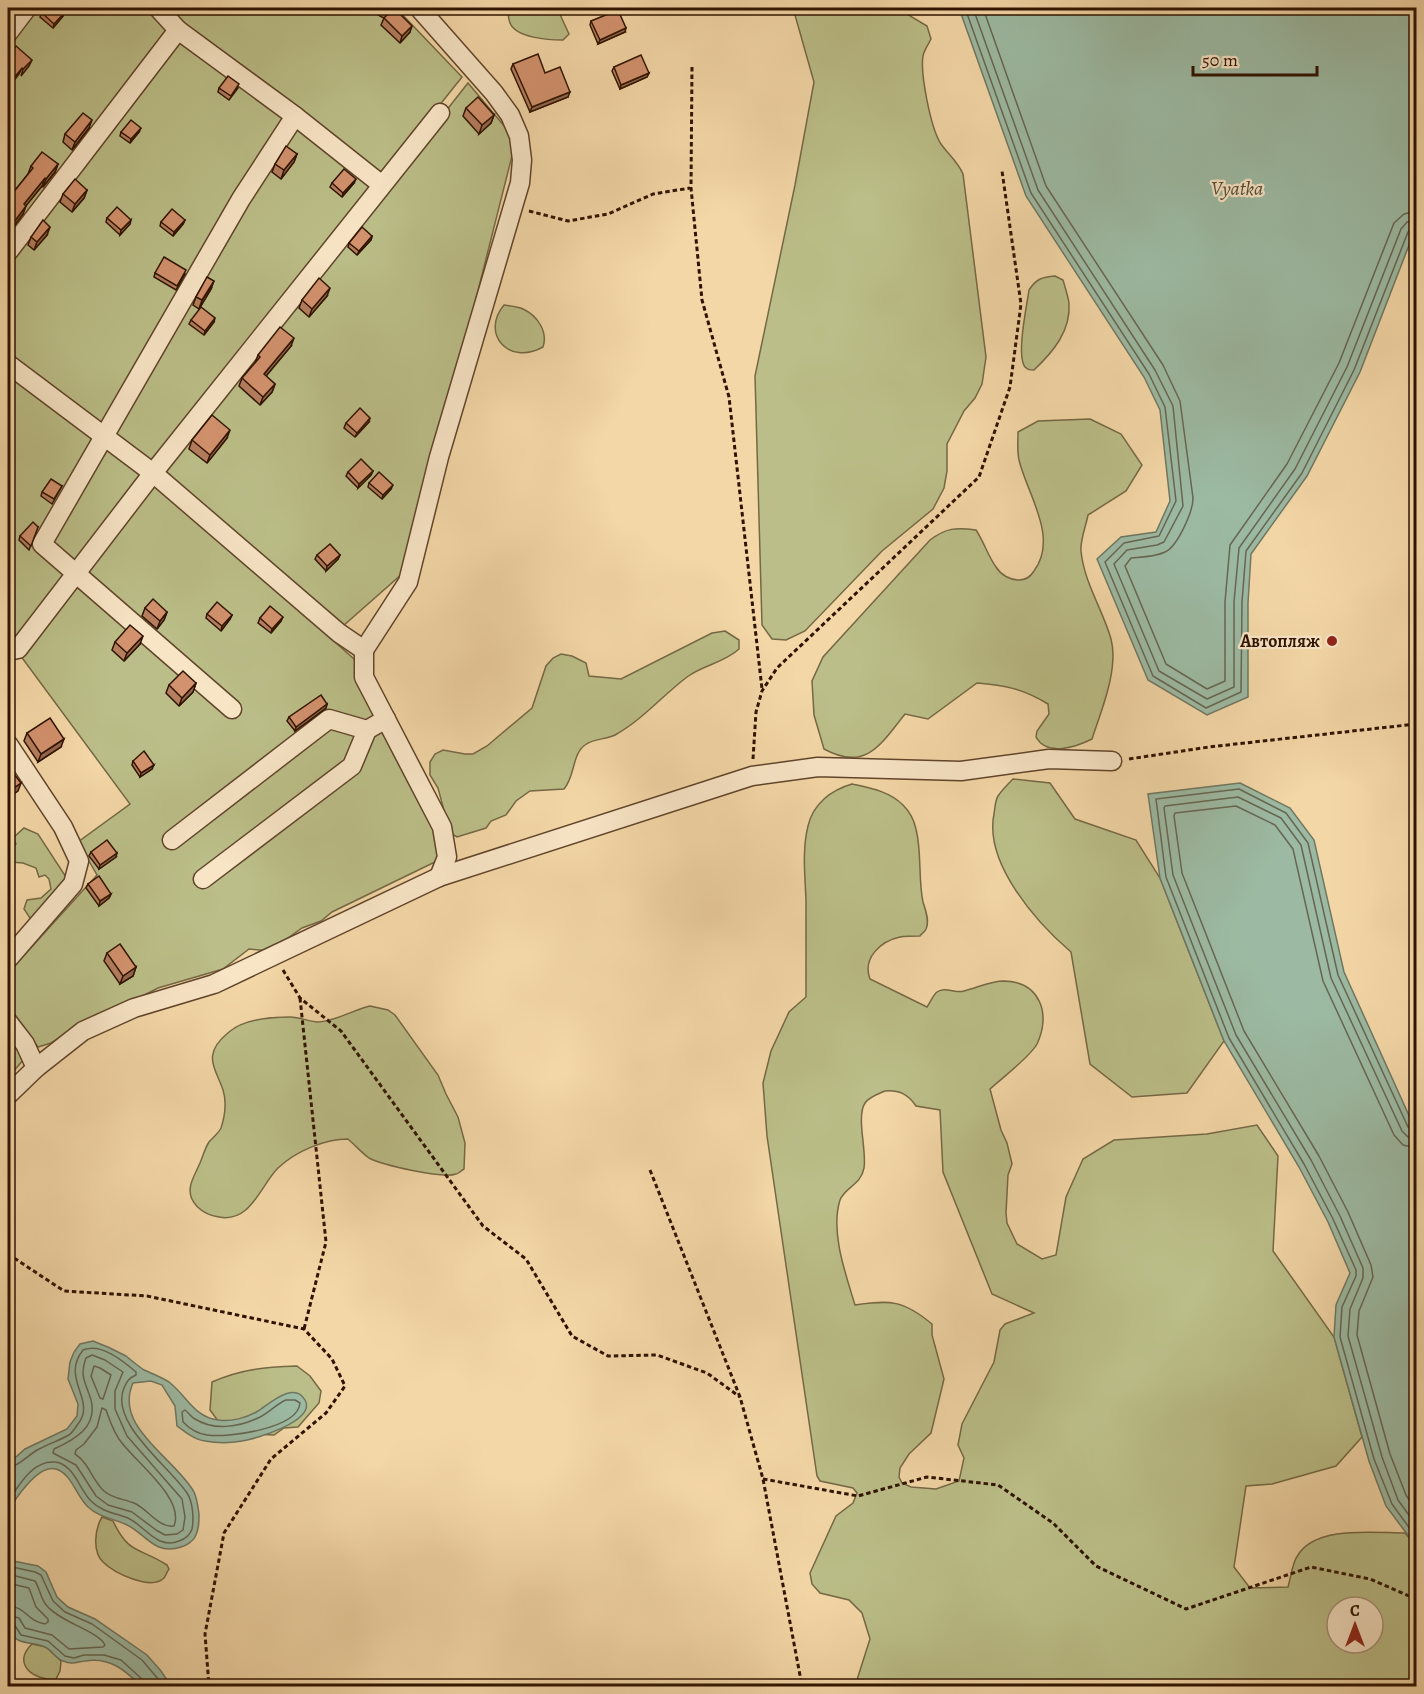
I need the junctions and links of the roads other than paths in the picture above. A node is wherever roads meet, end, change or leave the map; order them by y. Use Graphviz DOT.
graph roads {
  1 [pos="27,8"];
  2 [pos="158,8"];
  3 [pos="419,8"];
  4 [pos="178,30"];
  5 [pos="8,33"];
  6 [pos="440,113"];
  7 [pos="295,116"];
  8 [pos="382,185"];
  9 [pos="8,252"];
  10 [pos="8,364"];
  11 [pos="105,436"];
  12 [pos="153,473"];
  13 [pos="77,574"];
  14 [pos="13,650"];
  15 [pos="364,650"];
  16 [pos="232,709"];
  17 [pos="386,719"];
  18 [pos="368,730"];
  19 [pos="8,744"];
  20 [pos="1112,761"];
  21 [pos="172,840"];
  22 [pos="439,878"];
  23 [pos="203,879"];
  24 [pos="8,959"];
  25 [pos="8,1022"];
  26 [pos="36,1068"];
  27 [pos="8,1095"];
  1 -- 5 [label="street"];
  2 -- 4 [label="street"];
  3 -- 15 [label="street"];
  4 -- 7 [label="street"];
  4 -- 9 [label="street"];
  6 -- 8 [label="street"];
  7 -- 8 [label="street"];
  7 -- 11 [label="street"];
  8 -- 12 [label="street"];
  10 -- 11 [label="street"];
  11 -- 12 [label="street"];
  11 -- 13 [label="street"];
  12 -- 13 [label="street"];
  12 -- 15 [label="street"];
  13 -- 14 [label="street"];
  13 -- 16 [label="street"];
  15 -- 17 [label="street"];
  17 -- 18 [label="street"];
  17 -- 22 [label="street"];
  18 -- 21 [label="street"];
  18 -- 23 [label="street"];
  19 -- 24 [label="street"];
  20 -- 22 [label="street"];
  22 -- 26 [label="street"];
  25 -- 26 [label="street"];
  26 -- 27 [label="street"];
}
